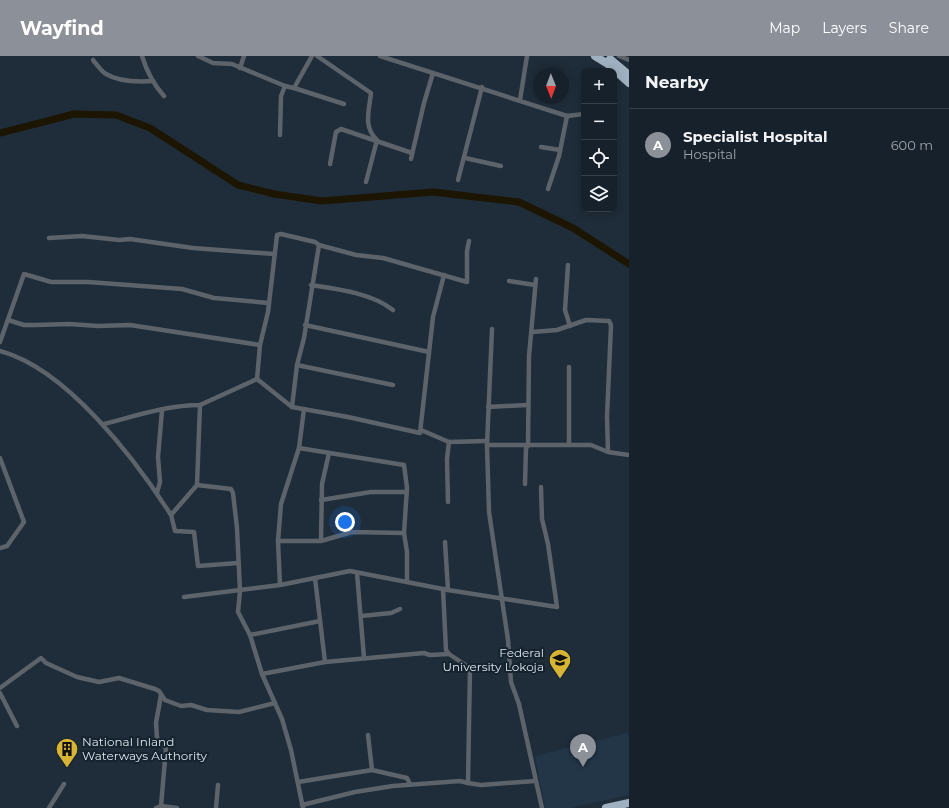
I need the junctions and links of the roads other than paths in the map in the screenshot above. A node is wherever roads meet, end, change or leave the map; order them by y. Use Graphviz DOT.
graph roads {
  1 [pos="142,56"];
  2 [pos="198,56"];
  3 [pos="244,56"];
  4 [pos="312,56"];
  5 [pos="317,56"];
  6 [pos="380,56"];
  7 [pos="527,56"];
  8 [pos="595,56"];
  9 [pos="605,56"];
  10 [pos="619,56"];
  11 [pos="93,60"];
  12 [pos="629,60"];
  13 [pos="240,68"];
  14 [pos="433,73"];
  15 [pos="629,75"];
  16 [pos="153,81"];
  17 [pos="629,83"];
  18 [pos="284,86"];
  19 [pos="482,87"];
  20 [pos="294,88"];
  21 [pos="164,96"];
  22 [pos="520,100"];
  23 [pos="344,104"];
  24 [pos="581,114"];
  25 [pos="567,116"];
  26 [pos="280,135"];
  27 [pos="377,140"];
  28 [pos="541,147"];
  29 [pos="560,150"];
  30 [pos="412,153"];
  31 [pos="465,158"];
  32 [pos="411,159"];
  33 [pos="330,164"];
  34 [pos="501,166"];
  35 [pos="458,180"];
  36 [pos="366,182"];
  37 [pos="548,188"];
  38 [pos="49,238"];
  39 [pos="469,241"];
  40 [pos="319,245"];
  41 [pos="274,254"];
  42 [pos="568,265"];
  43 [pos="444,274"];
  44 [pos="536,279"];
  45 [pos="509,281"];
  46 [pos="311,285"];
  47 [pos="535,286"];
  48 [pos="269,303"];
  49 [pos="393,310"];
  50 [pos="8,320"];
  51 [pos="305,325"];
  52 [pos="570,326"];
  53 [pos="492,329"];
  54 [pos="532,332"];
  55 [pos="0,342"];
  56 [pos="260,345"];
  57 [pos="0,351"];
  58 [pos="429,352"];
  59 [pos="297,365"];
  60 [pos="569,366"];
  61 [pos="257,379"];
  62 [pos="393,385"];
  63 [pos="200,405"];
  64 [pos="527,405"];
  65 [pos="292,407"];
  66 [pos="488,407"];
  67 [pos="304,409"];
  68 [pos="162,410"];
  69 [pos="104,424"];
  70 [pos="420,430"];
  71 [pos="449,442"];
  72 [pos="487,443"];
  73 [pos="569,445"];
  74 [pos="528,446"];
  75 [pos="299,448"];
  76 [pos="608,452"];
  77 [pos="329,453"];
  78 [pos="629,455"];
  79 [pos="0,458"];
  80 [pos="525,484"];
  81 [pos="197,485"];
  82 [pos="541,487"];
  83 [pos="407,492"];
  84 [pos="157,493"];
  85 [pos="321,500"];
  86 [pos="448,502"];
  87 [pos="171,515"];
  88 [pos="404,533"];
  89 [pos="278,541"];
  90 [pos="321,541"];
  91 [pos="445,542"];
  92 [pos="0,548"];
  93 [pos="238,563"];
  94 [pos="357,573"];
  95 [pos="315,578"];
  96 [pos="407,581"];
  97 [pos="280,585"];
  98 [pos="445,590"];
  99 [pos="240,591"];
  100 [pos="184,597"];
  101 [pos="502,599"];
  102 [pos="400,609"];
  103 [pos="361,616"];
  104 [pos="320,621"];
  105 [pos="250,635"];
  106 [pos="449,654"];
  107 [pos="364,658"];
  108 [pos="325,662"];
  109 [pos="262,674"];
  110 [pos="0,688"];
  111 [pos="0,693"];
  112 [pos="161,695"];
  113 [pos="275,703"];
  114 [pos="17,726"];
  115 [pos="368,735"];
  116 [pos="372,770"];
  117 [pos="535,781"];
  118 [pos="298,782"];
  119 [pos="468,782"];
  120 [pos="64,784"];
  121 [pos="410,784"];
  122 [pos="218,785"];
  123 [pos="629,803"];
  124 [pos="161,806"];
  125 [pos="302,806"];
  126 [pos="49,808"];
  127 [pos="156,808"];
  128 [pos="177,808"];
  129 [pos="216,808"];
  130 [pos="542,808"];
  131 [pos="606,808"];
  1 -- 16 [label="street"];
  2 -- 13 [label="street"];
  3 -- 13 [label="street"];
  4 -- 20 [label="street"];
  5 -- 27 [label="street"];
  6 -- 14 [label="street"];
  7 -- 22 [label="street"];
  8 -- 17 [label="highway"];
  9 -- 15 [label="highway"];
  10 -- 12 [label="street"];
  11 -- 16 [label="street"];
  13 -- 18 [label="street"];
  14 -- 19 [label="street"];
  14 -- 30 [label="street"];
  16 -- 21 [label="street"];
  18 -- 20 [label="street"];
  18 -- 26 [label="street"];
  19 -- 22 [label="street"];
  19 -- 31 [label="street"];
  20 -- 23 [label="street"];
  22 -- 25 [label="street"];
  24 -- 25 [label="street"];
  25 -- 29 [label="street"];
  27 -- 30 [label="street"];
  27 -- 33 [label="street"];
  27 -- 36 [label="street"];
  28 -- 29 [label="street"];
  29 -- 37 [label="street"];
  30 -- 32 [label="street"];
  31 -- 34 [label="street"];
  31 -- 35 [label="street"];
  38 -- 41 [label="street"];
  39 -- 43 [label="street"];
  40 -- 41 [label="street"];
  40 -- 43 [label="street"];
  40 -- 46 [label="street"];
  41 -- 48 [label="street"];
  42 -- 52 [label="street"];
  43 -- 58 [label="street"];
  44 -- 47 [label="street"];
  45 -- 47 [label="street"];
  46 -- 49 [label="street"];
  46 -- 51 [label="street"];
  47 -- 54 [label="street"];
  48 -- 50 [label="street"];
  48 -- 56 [label="street"];
  50 -- 55 [label="street"];
  50 -- 56 [label="street"];
  51 -- 58 [label="street"];
  51 -- 59 [label="street"];
  52 -- 54 [label="street"];
  52 -- 76 [label="street"];
  53 -- 66 [label="street"];
  54 -- 64 [label="street"];
  56 -- 61 [label="street"];
  57 -- 69 [label="street"];
  58 -- 70 [label="street"];
  59 -- 62 [label="street"];
  59 -- 65 [label="street"];
  60 -- 73 [label="street"];
  61 -- 63 [label="street"];
  61 -- 65 [label="street"];
  63 -- 68 [label="street"];
  63 -- 81 [label="street"];
  64 -- 66 [label="street"];
  64 -- 74 [label="street"];
  65 -- 67 [label="street"];
  66 -- 72 [label="street"];
  67 -- 70 [label="street"];
  67 -- 75 [label="street"];
  68 -- 69 [label="street"];
  68 -- 84 [label="street"];
  69 -- 84 [label="street"];
  70 -- 71 [label="street"];
  71 -- 72 [label="street"];
  71 -- 86 [label="street"];
  72 -- 74 [label="street"];
  72 -- 101 [label="street"];
  73 -- 74 [label="street"];
  73 -- 76 [label="street"];
  74 -- 80 [label="street"];
  75 -- 77 [label="street"];
  75 -- 89 [label="street"];
  76 -- 78 [label="street"];
  77 -- 83 [label="street"];
  77 -- 85 [label="street"];
  79 -- 92 [label="street"];
  81 -- 87 [label="street"];
  81 -- 93 [label="street"];
  82 -- 101 [label="street"];
  83 -- 85 [label="street"];
  83 -- 88 [label="street"];
  84 -- 87 [label="street"];
  85 -- 90 [label="street"];
  87 -- 93 [label="street"];
  88 -- 90 [label="street"];
  88 -- 96 [label="street"];
  89 -- 90 [label="street"];
  89 -- 97 [label="street"];
  91 -- 98 [label="street"];
  93 -- 99 [label="street"];
  94 -- 95 [label="street"];
  94 -- 96 [label="street"];
  94 -- 103 [label="street"];
  95 -- 97 [label="street"];
  95 -- 104 [label="street"];
  96 -- 98 [label="street"];
  97 -- 99 [label="street"];
  98 -- 101 [label="street"];
  98 -- 106 [label="street"];
  99 -- 100 [label="street"];
  99 -- 105 [label="street"];
  101 -- 117 [label="street"];
  102 -- 103 [label="street"];
  103 -- 107 [label="street"];
  104 -- 105 [label="street"];
  104 -- 108 [label="street"];
  105 -- 109 [label="street"];
  106 -- 107 [label="street"];
  106 -- 119 [label="street"];
  107 -- 108 [label="street"];
  108 -- 109 [label="street"];
  109 -- 113 [label="street"];
  110 -- 112 [label="street"];
  111 -- 114 [label="street"];
  112 -- 113 [label="street"];
  112 -- 124 [label="street"];
  113 -- 118 [label="street"];
  115 -- 116 [label="street"];
  116 -- 118 [label="street"];
  116 -- 121 [label="street"];
  117 -- 119 [label="street"];
  117 -- 130 [label="street"];
  118 -- 125 [label="street"];
  119 -- 121 [label="street"];
  120 -- 126 [label="street"];
  121 -- 125 [label="street"];
  122 -- 129 [label="street"];
  123 -- 131 [label="highway"];
  124 -- 127 [label="street"];
  124 -- 128 [label="street"];
}
